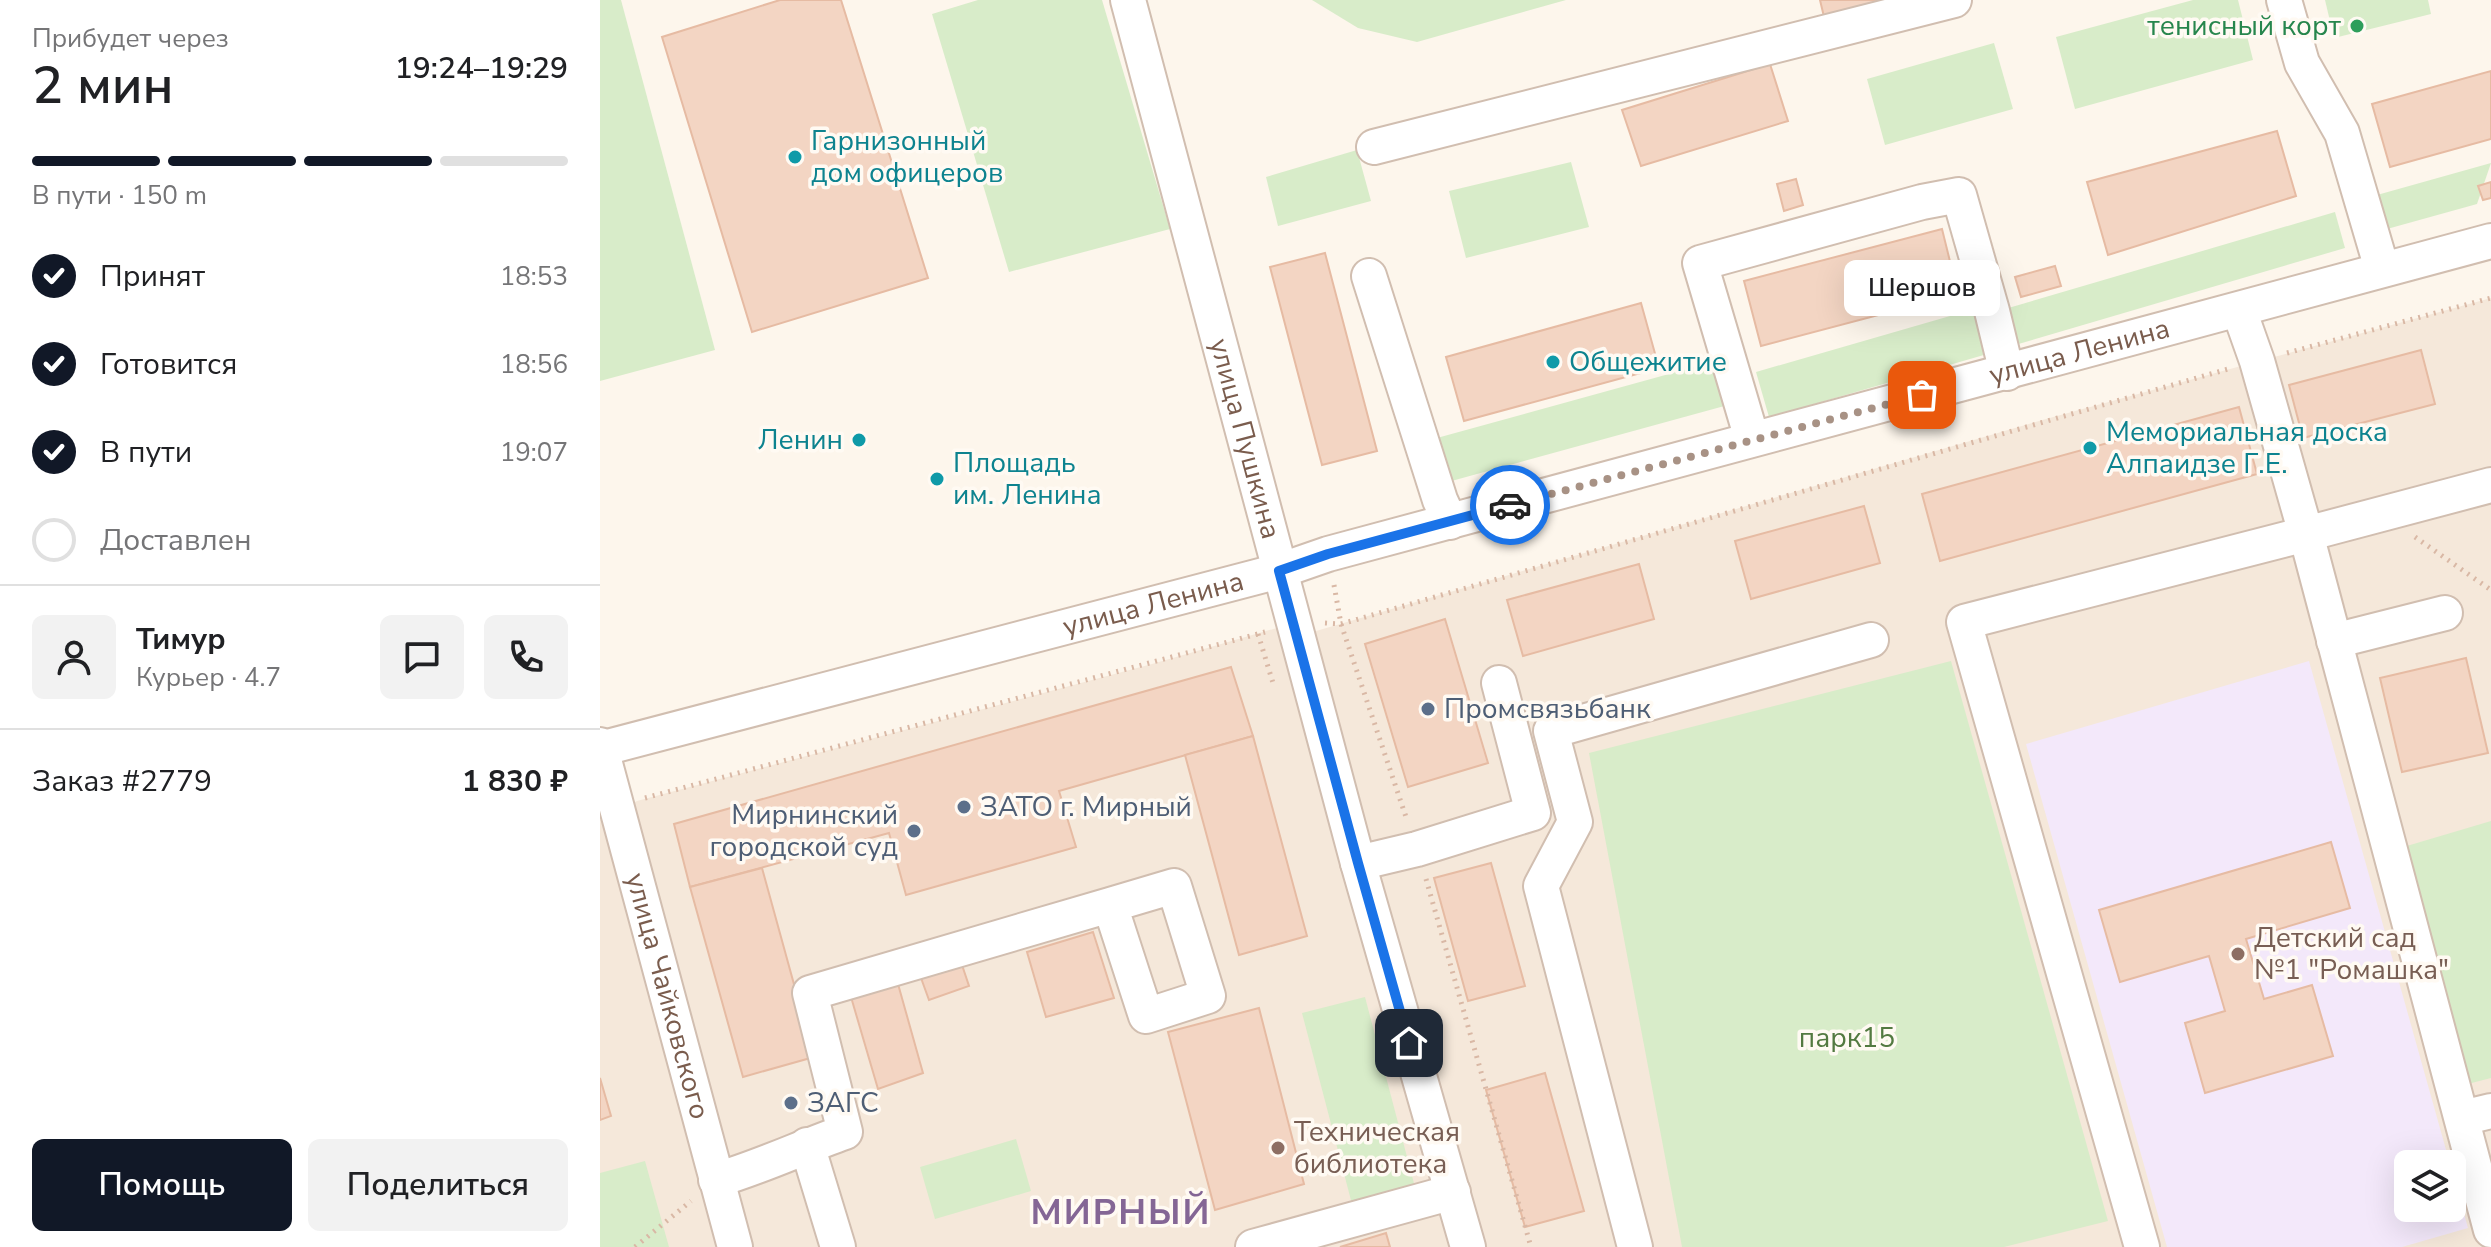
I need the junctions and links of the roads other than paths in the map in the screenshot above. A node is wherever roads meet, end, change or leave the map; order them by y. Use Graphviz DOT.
graph roads {
  1 [pos="1128,0"];
  2 [pos="1954,0"];
  3 [pos="2284,0"];
  4 [pos="1374,147"];
  5 [pos="2491,241"];
  6 [pos="2382,269"];
  7 [pos="1369,276"];
  8 [pos="2239,310"];
  9 [pos="2007,373"];
  10 [pos="1752,439"];
  11 [pos="2491,485"];
  12 [pos="1450,522"];
  13 [pos="2306,534"];
  14 [pos="1279,571"];
  15 [pos="2445,613"];
  16 [pos="1871,640"];
  17 [pos="2334,641"];
  18 [pos="1499,683"];
  19 [pos="600,747"];
  20 [pos="1358,863"];
  21 [pos="1110,905"];
  22 [pos="2477,1115"];
  23 [pos="807,1145"];
  24 [pos="716,1180"];
  25 [pos="1453,1192"];
  26 [pos="2491,1230"];
  27 [pos="1301,1241"];
  28 [pos="2132,1245"];
  29 [pos="735,1247"];
  30 [pos="838,1247"];
  31 [pos="1253,1247"];
  32 [pos="1468,1247"];
  33 [pos="1635,1247"];
  1 -- 14 [label="street, улица Пушкина"];
  2 -- 4 [label="street"];
  3 -- 6 [label="street"];
  5 -- 6 [label="street, улица Ленина"];
  6 -- 8 [label="street, улица Ленина"];
  7 -- 12 [label="street"];
  8 -- 9 [label="street, улица Ленина"];
  8 -- 13 [label="street"];
  9 -- 10 [label="street, улица Ленина"];
  9 -- 10 [label="street"];
  10 -- 12 [label="street, улица Ленина"];
  11 -- 13 [label="street"];
  12 -- 14 [label="street, улица Ленина"];
  13 -- 17 [label="street"];
  13 -- 28 [label="street"];
  14 -- 19 [label="street, улица Ленина"];
  14 -- 20 [label="street, улица Пушкина"];
  15 -- 17 [label="street"];
  16 -- 33 [label="street"];
  17 -- 22 [label="street"];
  18 -- 20 [label="street"];
  19 -- 24 [label="street, улица Чайковского"];
  20 -- 25 [label="street, улица Пушкина"];
  21 -- 23 [label="street"];
  22 -- 26 [label="street"];
  23 -- 24 [label="street"];
  23 -- 30 [label="street"];
  24 -- 29 [label="street, улица Чайковского"];
  25 -- 27 [label="street"];
  25 -- 32 [label="street, улица Пушкина"];
  27 -- 31 [label="street"];
}
